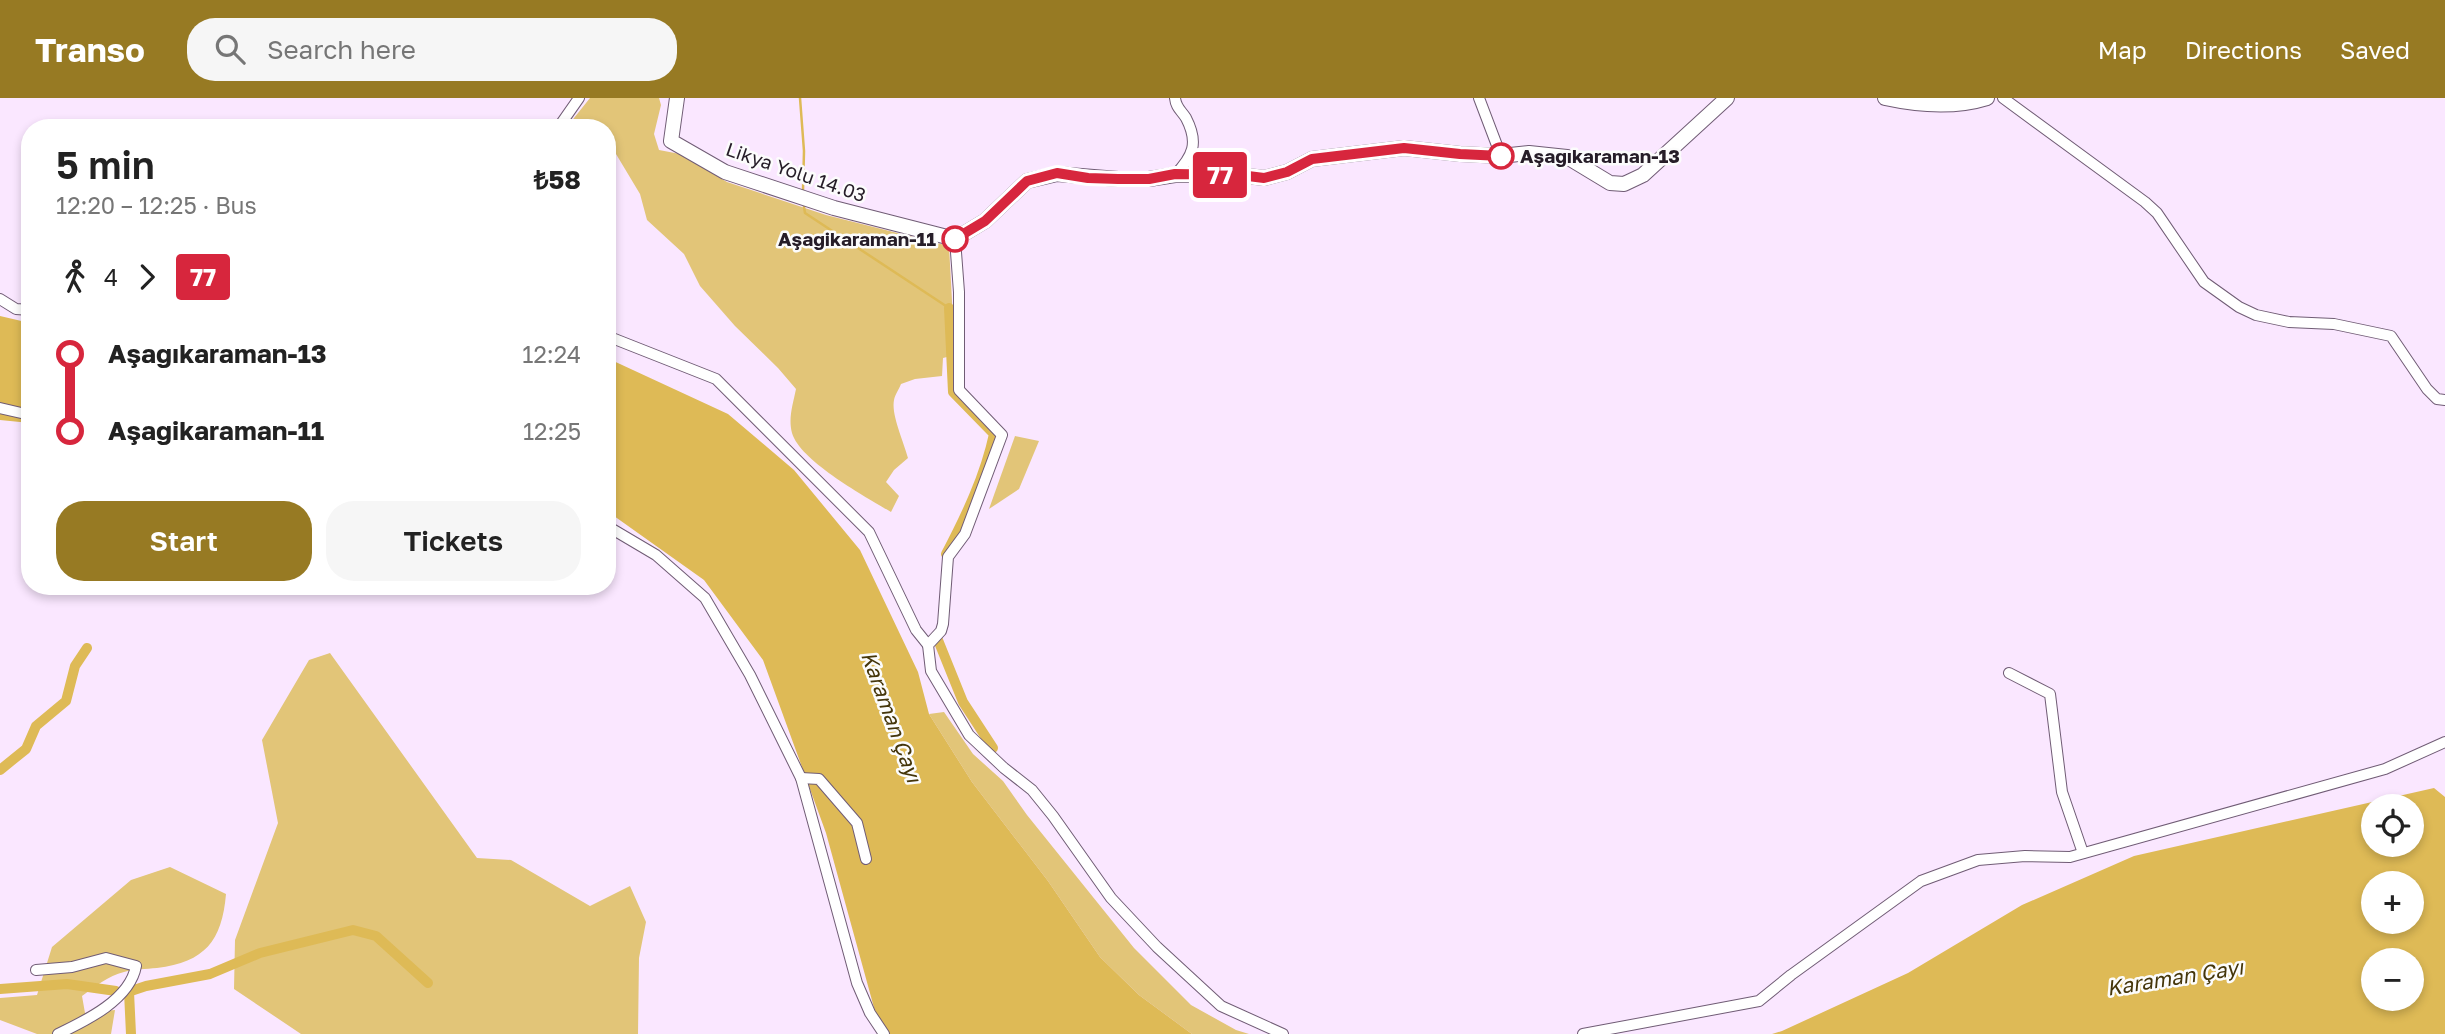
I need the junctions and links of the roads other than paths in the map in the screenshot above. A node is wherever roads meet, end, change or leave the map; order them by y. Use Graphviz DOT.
graph roads {
  1 [pos="579,98"];
  2 [pos="677,98"];
  3 [pos="1175,98"];
  4 [pos="1479,98"];
  5 [pos="1727,98"];
  6 [pos="1885,98"];
  7 [pos="1987,98"];
  8 [pos="2003,98"];
  9 [pos="564,119"];
  10 [pos="1501,156"];
  11 [pos="1175,174"];
  12 [pos="955,239"];
  13 [pos="0,299"];
  14 [pos="21,309"];
  15 [pos="616,340"];
  16 [pos="2445,400"];
  17 [pos="0,408"];
  18 [pos="21,413"];
  19 [pos="616,531"];
  20 [pos="928,645"];
  21 [pos="2009,673"];
  22 [pos="2445,741"];
  23 [pos="801,778"];
  24 [pos="2083,853"];
  25 [pos="866,859"];
  26 [pos="36,970"];
  27 [pos="58,1034"];
  28 [pos="884,1034"];
  29 [pos="1283,1034"];
  30 [pos="1583,1034"];
  1 -- 9 [label="street"];
  2 -- 12 [label="street, Likya Yolu 14.03"];
  3 -- 11 [label="street"];
  4 -- 10 [label="street"];
  5 -- 10 [label="street"];
  6 -- 7 [label="street"];
  8 -- 16 [label="street"];
  10 -- 11 [label="street"];
  11 -- 12 [label="street"];
  12 -- 20 [label="street"];
  13 -- 14 [label="street"];
  15 -- 20 [label="street"];
  17 -- 18 [label="street"];
  19 -- 23 [label="street"];
  20 -- 29 [label="street"];
  21 -- 24 [label="street"];
  22 -- 24 [label="street"];
  23 -- 25 [label="street"];
  23 -- 28 [label="street"];
  24 -- 30 [label="street"];
  26 -- 27 [label="street"];
}
